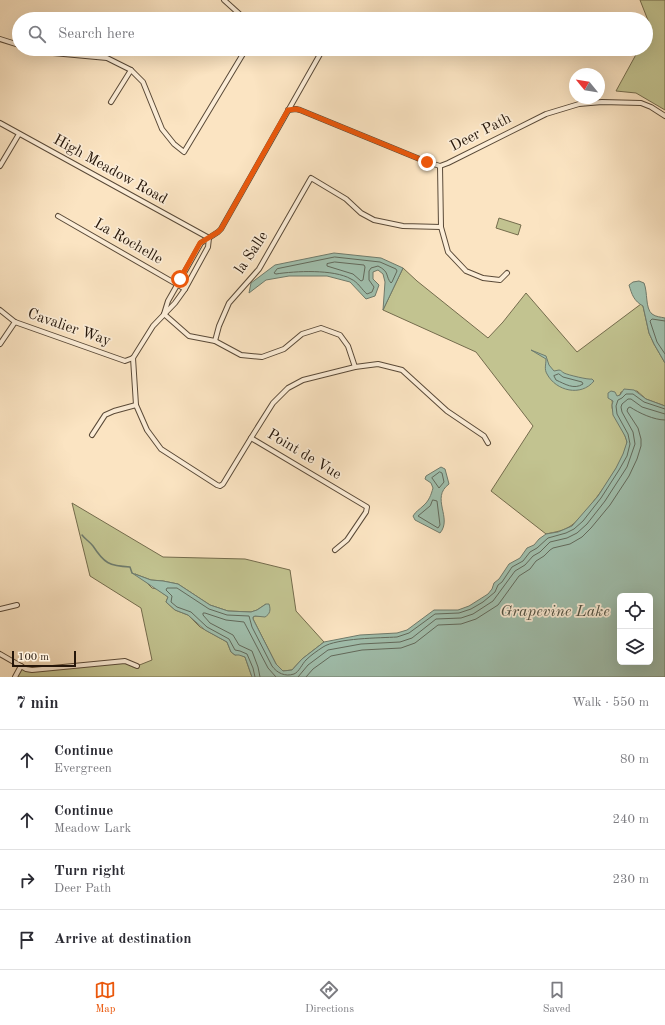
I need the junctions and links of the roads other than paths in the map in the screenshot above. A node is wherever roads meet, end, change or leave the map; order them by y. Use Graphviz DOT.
graph roads {
  1 [pos="224,0"];
  2 [pos="237,12"];
  3 [pos="0,39"];
  4 [pos="12,43"];
  5 [pos="85,56"];
  6 [pos="242,56"];
  7 [pos="319,56"];
  8 [pos="130,70"];
  9 [pos="111,102"];
  10 [pos="288,110"];
  11 [pos="665,116"];
  12 [pos="0,123"];
  13 [pos="19,134"];
  14 [pos="0,166"];
  15 [pos="440,166"];
  16 [pos="58,216"];
  17 [pos="441,227"];
  18 [pos="209,238"];
  19 [pos="507,273"];
  20 [pos="177,284"];
  21 [pos="185,289"];
  22 [pos="0,310"];
  23 [pos="164,314"];
  24 [pos="15,322"];
  25 [pos="215,341"];
  26 [pos="0,344"];
  27 [pos="133,358"];
  28 [pos="355,367"];
  29 [pos="136,405"];
  30 [pos="92,435"];
  31 [pos="251,438"];
  32 [pos="488,443"];
  33 [pos="335,550"];
  34 [pos="17,605"];
  35 [pos="0,609"];
  36 [pos="0,654"];
  37 [pos="21,666"];
  38 [pos="137,666"];
  39 [pos="15,677"];
  1 -- 2 [label="street"];
  3 -- 4 [label="street"];
  5 -- 8 [label="street"];
  6 -- 8 [label="street"];
  7 -- 10 [label="street"];
  8 -- 9 [label="street"];
  10 -- 15 [label="street, Deer Path"];
  10 -- 18 [label="street"];
  11 -- 15 [label="street, Deer Path"];
  12 -- 13 [label="street, High Meadow Road"];
  13 -- 14 [label="street"];
  13 -- 18 [label="street, High Meadow Road"];
  15 -- 17 [label="street"];
  16 -- 20 [label="street, La Rochelle"];
  17 -- 19 [label="street"];
  17 -- 25 [label="street, la Salle"];
  18 -- 20 [label="street"];
  18 -- 21 [label="street"];
  20 -- 21 [label="street, La Rochelle"];
  20 -- 23 [label="street"];
  21 -- 23 [label="street"];
  22 -- 24 [label="street, Cavalier Way"];
  23 -- 25 [label="street"];
  23 -- 27 [label="street"];
  24 -- 26 [label="street"];
  24 -- 27 [label="street, Cavalier Way"];
  25 -- 28 [label="street"];
  27 -- 29 [label="street, Point de Vue"];
  28 -- 31 [label="street"];
  28 -- 32 [label="street"];
  29 -- 30 [label="street"];
  29 -- 31 [label="street, Point de Vue"];
  31 -- 33 [label="street, Point de Vue"];
  34 -- 35 [label="street"];
  36 -- 37 [label="street"];
  37 -- 38 [label="street"];
  37 -- 39 [label="street"];
}
